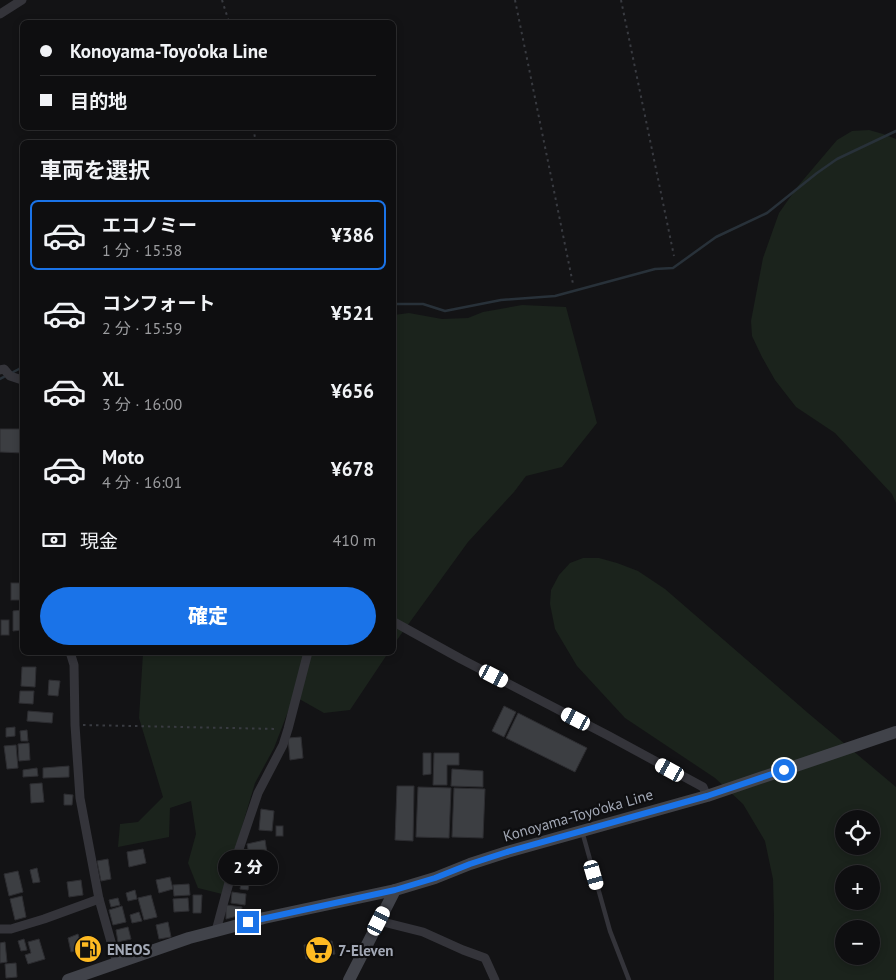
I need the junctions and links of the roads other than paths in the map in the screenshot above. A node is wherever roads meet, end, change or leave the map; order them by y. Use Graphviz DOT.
graph roads {
  1 [pos="22,0"];
  2 [pos="0,14"];
  3 [pos="0,370"];
  4 [pos="20,379"];
  5 [pos="396,623"];
  6 [pos="71,655"];
  7 [pos="307,655"];
  8 [pos="896,732"];
  9 [pos="707,796"];
  10 [pos="582,831"];
  11 [pos="395,890"];
  12 [pos="99,899"];
  13 [pos="379,921"];
  14 [pos="0,929"];
  15 [pos="216,931"];
  16 [pos="117,963"];
  17 [pos="68,980"];
  18 [pos="349,980"];
  19 [pos="496,980"];
  20 [pos="629,980"];
  1 -- 2 [label="street"];
  3 -- 4 [label="street"];
  5 -- 9 [label="street"];
  6 -- 12 [label="street"];
  7 -- 15 [label="street"];
  8 -- 9 [label="main road, Konoyama-Toyo'oka Line"];
  9 -- 10 [label="main road, Konoyama-Toyo'oka Line"];
  10 -- 11 [label="main road, Konoyama-Toyo'oka Line"];
  10 -- 20 [label="lane"];
  11 -- 13 [label="main road"];
  11 -- 15 [label="main road, Konoyama-Toyo'oka Line"];
  12 -- 14 [label="street"];
  12 -- 16 [label="street"];
  13 -- 18 [label="main road"];
  13 -- 19 [label="street"];
  15 -- 16 [label="main road, Konoyama-Toyo'oka Line"];
  16 -- 17 [label="main road, Konoyama-Toyo'oka Line"];
}
